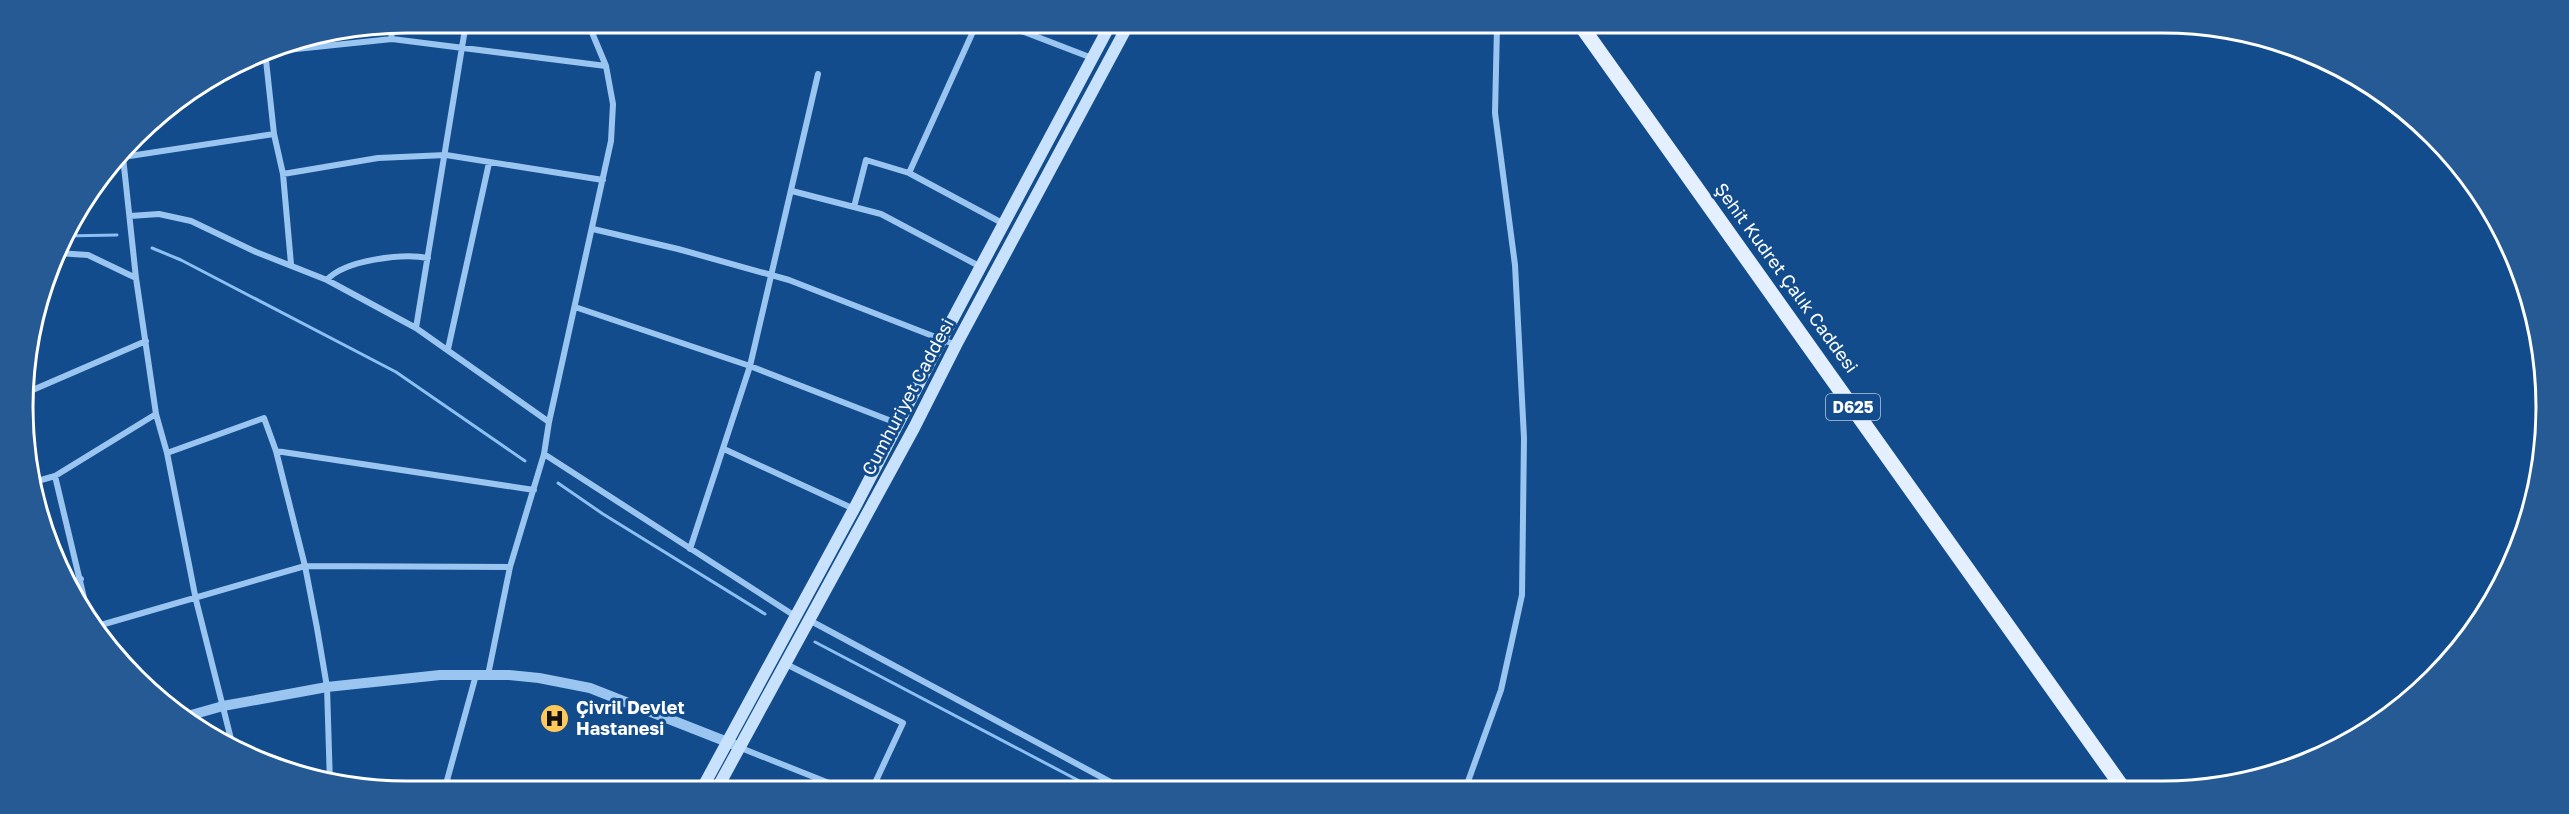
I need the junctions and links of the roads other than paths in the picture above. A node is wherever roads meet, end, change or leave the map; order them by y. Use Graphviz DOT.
graph roads {
  1 [pos="465,33"];
  2 [pos="592,33"];
  3 [pos="972,33"];
  4 [pos="1027,33"];
  5 [pos="1106,33"];
  6 [pos="1124,33"];
  7 [pos="1497,33"];
  8 [pos="1586,33"];
  9 [pos="391,34"];
  10 [pos="392,39"];
  11 [pos="463,46"];
  12 [pos="304,48"];
  13 [pos="1093,58"];
  14 [pos="264,61"];
  15 [pos="606,66"];
  16 [pos="818,74"];
  17 [pos="274,134"];
  18 [pos="446,154"];
  19 [pos="130,156"];
  20 [pos="124,163"];
  21 [pos="489,163"];
  22 [pos="909,173"];
  23 [pos="283,174"];
  24 [pos="603,180"];
  25 [pos="792,191"];
  26 [pos="854,207"];
  27 [pos="130,216"];
  28 [pos="1004,224"];
  29 [pos="593,229"];
  30 [pos="66,254"];
  31 [pos="428,258"];
  32 [pos="291,264"];
  33 [pos="981,267"];
  34 [pos="771,276"];
  35 [pos="136,278"];
  36 [pos="327,280"];
  37 [pos="575,307"];
  38 [pos="416,328"];
  39 [pos="942,339"];
  40 [pos="146,341"];
  41 [pos="956,345"];
  42 [pos="448,349"];
  43 [pos="750,366"];
  44 [pos="34,390"];
  45 [pos="156,414"];
  46 [pos="549,422"];
  47 [pos="899,424"];
  48 [pos="724,449"];
  49 [pos="276,451"];
  50 [pos="166,453"];
  51 [pos="544,454"];
  52 [pos="55,476"];
  53 [pos="40,480"];
  54 [pos="534,490"];
  55 [pos="854,509"];
  56 [pos="690,549"];
  57 [pos="305,566"];
  58 [pos="510,567"];
  59 [pos="81,579"];
  60 [pos="76,580"];
  61 [pos="85,597"];
  62 [pos="196,600"];
  63 [pos="795,616"];
  64 [pos="808,620"];
  65 [pos="103,625"];
  66 [pos="786,664"];
  67 [pos="476,675"];
  68 [pos="488,675"];
  69 [pos="327,687"];
  70 [pos="223,706"];
  71 [pos="194,714"];
  72 [pos="230,736"];
  73 [pos="728,742"];
  74 [pos="741,748"];
  75 [pos="330,773"];
  76 [pos="447,781"];
  77 [pos="706,781"];
  78 [pos="721,781"];
  79 [pos="824,781"];
  80 [pos="876,781"];
  81 [pos="1109,781"];
  82 [pos="1468,781"];
  83 [pos="2118,781"];
  1 -- 11 [label="street"];
  2 -- 15 [label="street"];
  3 -- 22 [label="street"];
  4 -- 13 [label="street"];
  5 -- 13 [label="main road, Cumhuriyet Caddesi"];
  6 -- 41 [label="main road, Cumhuriyet Caddesi"];
  7 -- 82 [label="street"];
  8 -- 83 [label="main road, Şehit Kudret Çalık Caddesi / D625"];
  9 -- 10 [label="street"];
  10 -- 11 [label="street"];
  10 -- 12 [label="street"];
  11 -- 15 [label="street"];
  11 -- 18 [label="street"];
  13 -- 28 [label="main road, Cumhuriyet Caddesi"];
  14 -- 17 [label="street"];
  15 -- 24 [label="street"];
  16 -- 25 [label="street"];
  17 -- 19 [label="street"];
  17 -- 23 [label="street"];
  18 -- 21 [label="street"];
  18 -- 23 [label="street"];
  18 -- 31 [label="street"];
  20 -- 27 [label="street"];
  21 -- 24 [label="street"];
  21 -- 42 [label="street"];
  22 -- 26 [label="street"];
  22 -- 28 [label="street"];
  23 -- 32 [label="street"];
  24 -- 29 [label="street"];
  25 -- 26 [label="street"];
  25 -- 34 [label="street"];
  26 -- 33 [label="street"];
  27 -- 32 [label="street"];
  27 -- 35 [label="street"];
  28 -- 33 [label="main road, Cumhuriyet Caddesi"];
  29 -- 34 [label="street"];
  29 -- 37 [label="street"];
  30 -- 35 [label="street"];
  31 -- 36 [label="street"];
  31 -- 38 [label="street"];
  32 -- 36 [label="street"];
  33 -- 39 [label="main road, Cumhuriyet Caddesi"];
  34 -- 39 [label="street"];
  34 -- 43 [label="street"];
  35 -- 40 [label="street"];
  36 -- 38 [label="street"];
  37 -- 43 [label="street"];
  37 -- 46 [label="street"];
  38 -- 42 [label="street"];
  39 -- 41 [label="street"];
  39 -- 47 [label="main road, Cumhuriyet Caddesi"];
  40 -- 44 [label="street"];
  40 -- 45 [label="street"];
  41 -- 64 [label="main road, Cumhuriyet Caddesi"];
  42 -- 46 [label="street"];
  43 -- 47 [label="street"];
  43 -- 48 [label="street"];
  45 -- 50 [label="street"];
  45 -- 52 [label="street"];
  46 -- 51 [label="street"];
  47 -- 55 [label="main road, Cumhuriyet Caddesi"];
  48 -- 55 [label="street"];
  48 -- 56 [label="street"];
  49 -- 50 [label="street"];
  49 -- 54 [label="street"];
  49 -- 57 [label="street"];
  50 -- 62 [label="street"];
  51 -- 54 [label="street"];
  51 -- 56 [label="street"];
  52 -- 53 [label="street"];
  52 -- 59 [label="street"];
  54 -- 58 [label="street"];
  55 -- 63 [label="main road, Cumhuriyet Caddesi"];
  56 -- 63 [label="street"];
  57 -- 58 [label="street"];
  57 -- 62 [label="street"];
  57 -- 69 [label="street"];
  58 -- 68 [label="street"];
  59 -- 60 [label="street"];
  59 -- 61 [label="street"];
  62 -- 65 [label="street"];
  62 -- 70 [label="street"];
  63 -- 73 [label="main road, Cumhuriyet Caddesi"];
  64 -- 66 [label="main road, Cumhuriyet Caddesi"];
  64 -- 81 [label="street"];
  66 -- 74 [label="main road, Cumhuriyet Caddesi"];
  66 -- 80 [label="street"];
  67 -- 68 [label="street"];
  67 -- 69 [label="street"];
  67 -- 76 [label="street"];
  68 -- 73 [label="street"];
  69 -- 70 [label="street"];
  69 -- 75 [label="street"];
  70 -- 71 [label="street"];
  70 -- 72 [label="street"];
  73 -- 74 [label="street"];
  73 -- 77 [label="main road, Cumhuriyet Caddesi"];
  74 -- 78 [label="main road, Cumhuriyet Caddesi"];
  74 -- 79 [label="street"];
}
